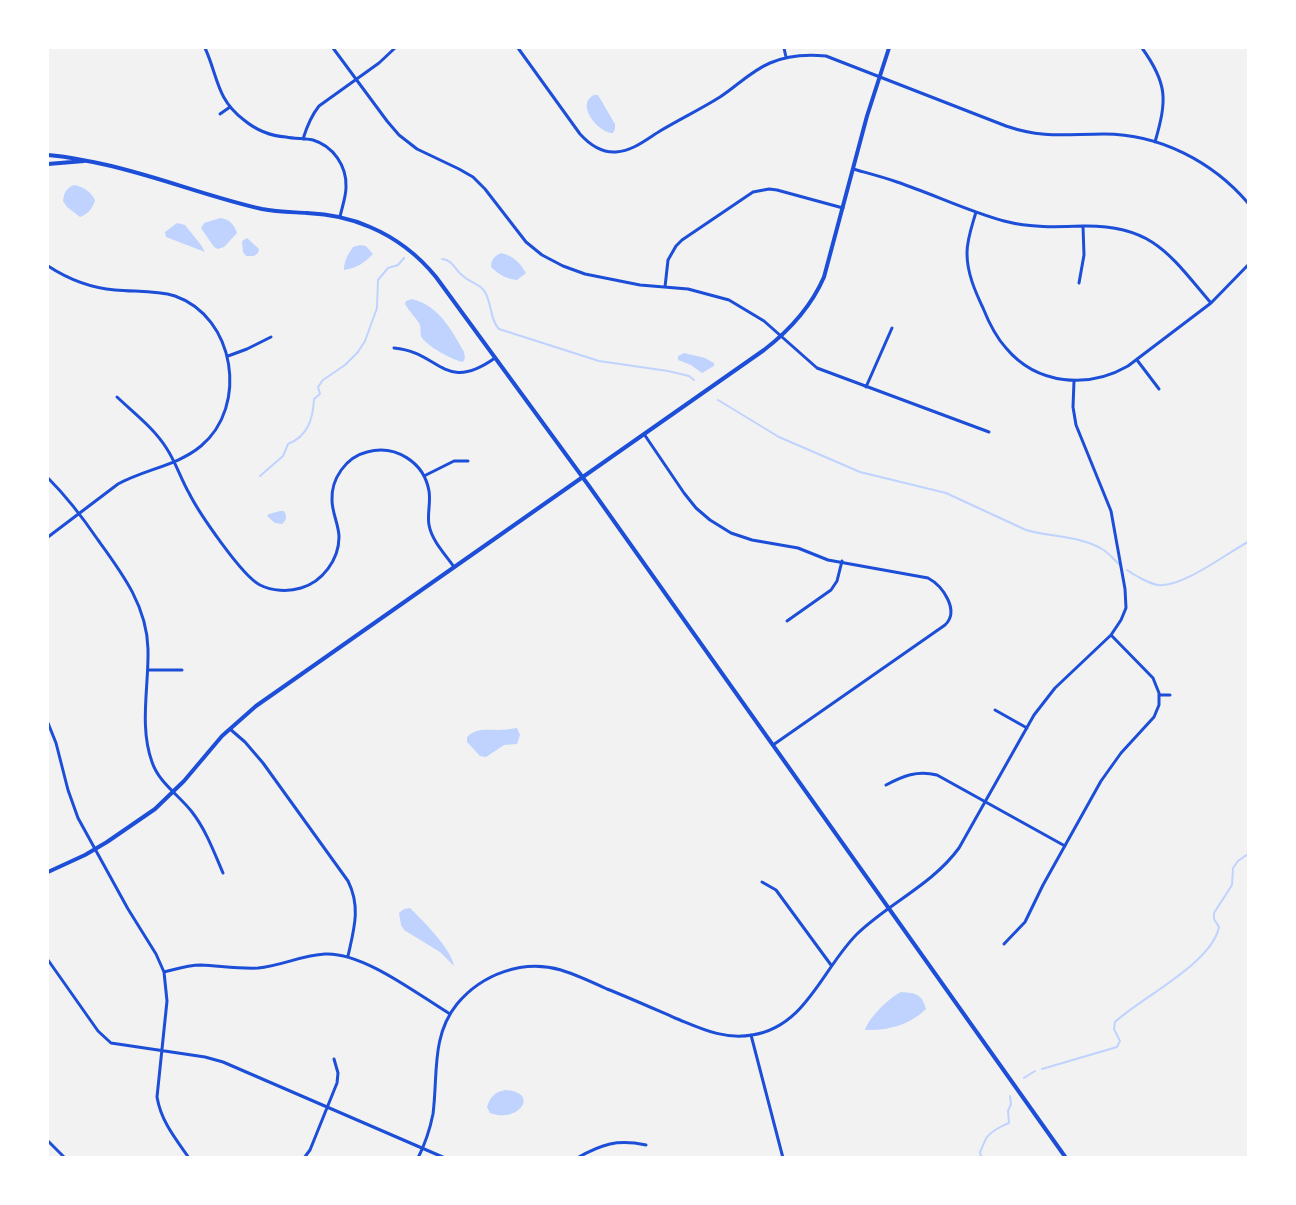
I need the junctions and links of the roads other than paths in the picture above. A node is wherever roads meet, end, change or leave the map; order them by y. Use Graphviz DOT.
graph roads {
  1 [pos="205,48"];
  2 [pos="333,48"];
  3 [pos="395,48"];
  4 [pos="518,48"];
  5 [pos="784,48"];
  6 [pos="890,48"];
  7 [pos="1142,48"];
  8 [pos="786,57"];
  9 [pos="880,75"];
  10 [pos="357,80"];
  11 [pos="230,107"];
  12 [pos="220,114"];
  13 [pos="304,139"];
  14 [pos="1155,142"];
  15 [pos="48,156"];
  16 [pos="86,161"];
  17 [pos="48,164"];
  18 [pos="853,169"];
  19 [pos="1248,203"];
  20 [pos="843,208"];
  21 [pos="976,212"];
  22 [pos="340,217"];
  23 [pos="1083,226"];
  24 [pos="1248,265"];
  25 [pos="48,266"];
  26 [pos="1079,283"];
  27 [pos="665,287"];
  28 [pos="1211,303"];
  29 [pos="892,328"];
  30 [pos="781,336"];
  31 [pos="271,337"];
  32 [pos="394,348"];
  33 [pos="228,356"];
  34 [pos="496,358"];
  35 [pos="1137,360"];
  36 [pos="1074,381"];
  37 [pos="866,387"];
  38 [pos="1159,389"];
  39 [pos="117,397"];
  40 [pos="989,432"];
  41 [pos="644,434"];
  42 [pos="468,461"];
  43 [pos="174,462"];
  44 [pos="424,476"];
  45 [pos="582,477"];
  46 [pos="48,478"];
  47 [pos="78,512"];
  48 [pos="48,537"];
  49 [pos="842,561"];
  50 [pos="454,567"];
  51 [pos="787,621"];
  52 [pos="1111,635"];
  53 [pos="148,670"];
  54 [pos="182,670"];
  55 [pos="1159,695"];
  56 [pos="1170,695"];
  57 [pos="995,710"];
  58 [pos="48,723"];
  59 [pos="1026,728"];
  60 [pos="230,729"];
  61 [pos="773,746"];
  62 [pos="886,785"];
  63 [pos="173,792"];
  64 [pos="985,802"];
  65 [pos="1065,846"];
  66 [pos="95,850"];
  67 [pos="48,872"];
  68 [pos="223,873"];
  69 [pos="762,882"];
  70 [pos="888,908"];
  71 [pos="1004,944"];
  72 [pos="348,956"];
  73 [pos="48,960"];
  74 [pos="831,964"];
  75 [pos="164,972"];
  76 [pos="450,1014"];
  77 [pos="751,1035"];
  78 [pos="162,1051"];
  79 [pos="334,1059"];
  80 [pos="327,1107"];
  81 [pos="48,1141"];
  82 [pos="646,1145"];
  83 [pos="423,1148"];
  84 [pos="65,1158"];
  85 [pos="190,1158"];
  86 [pos="304,1158"];
  87 [pos="418,1158"];
  88 [pos="446,1158"];
  89 [pos="577,1158"];
  90 [pos="783,1158"];
  91 [pos="1066,1158"];
  1 -- 11 [label="street"];
  2 -- 10 [label="street"];
  3 -- 10 [label="street"];
  4 -- 8 [label="street"];
  5 -- 8 [label="street"];
  6 -- 9 [label="street"];
  7 -- 14 [label="street"];
  8 -- 9 [label="street"];
  9 -- 14 [label="street"];
  9 -- 18 [label="street"];
  10 -- 13 [label="street"];
  10 -- 27 [label="street"];
  11 -- 12 [label="street"];
  11 -- 13 [label="street"];
  13 -- 22 [label="street"];
  14 -- 19 [label="street"];
  15 -- 16 [label="street"];
  16 -- 17 [label="street"];
  16 -- 22 [label="street"];
  18 -- 20 [label="street"];
  18 -- 21 [label="street"];
  20 -- 27 [label="street"];
  20 -- 30 [label="street"];
  21 -- 23 [label="street"];
  21 -- 36 [label="street"];
  22 -- 34 [label="street"];
  23 -- 26 [label="street"];
  23 -- 28 [label="street"];
  24 -- 28 [label="street"];
  25 -- 33 [label="street"];
  27 -- 30 [label="street"];
  28 -- 35 [label="street"];
  29 -- 37 [label="street"];
  30 -- 37 [label="street"];
  30 -- 41 [label="street"];
  31 -- 33 [label="street"];
  32 -- 34 [label="street"];
  33 -- 43 [label="street"];
  34 -- 45 [label="street"];
  35 -- 36 [label="street"];
  35 -- 38 [label="street"];
  36 -- 52 [label="street"];
  37 -- 40 [label="street"];
  39 -- 43 [label="street"];
  41 -- 45 [label="street"];
  41 -- 49 [label="street"];
  42 -- 44 [label="street"];
  43 -- 44 [label="street"];
  43 -- 47 [label="street"];
  44 -- 50 [label="street"];
  45 -- 50 [label="street"];
  45 -- 61 [label="street"];
  46 -- 47 [label="street"];
  47 -- 48 [label="street"];
  47 -- 53 [label="street"];
  49 -- 51 [label="street"];
  49 -- 61 [label="street"];
  50 -- 60 [label="street"];
  52 -- 55 [label="street"];
  52 -- 59 [label="street"];
  53 -- 54 [label="street"];
  53 -- 63 [label="street"];
  55 -- 56 [label="street"];
  55 -- 65 [label="street"];
  57 -- 59 [label="street"];
  58 -- 66 [label="street"];
  59 -- 64 [label="street"];
  60 -- 63 [label="street"];
  60 -- 72 [label="street"];
  61 -- 70 [label="street"];
  62 -- 64 [label="street"];
  63 -- 66 [label="street"];
  63 -- 68 [label="street"];
  64 -- 65 [label="street"];
  64 -- 70 [label="street"];
  65 -- 71 [label="street"];
  66 -- 67 [label="street"];
  66 -- 75 [label="street"];
  69 -- 74 [label="street"];
  70 -- 74 [label="street"];
  70 -- 91 [label="street"];
  72 -- 75 [label="street"];
  72 -- 76 [label="street"];
  73 -- 78 [label="street"];
  74 -- 77 [label="street"];
  75 -- 78 [label="street"];
  76 -- 77 [label="street"];
  76 -- 83 [label="street"];
  77 -- 90 [label="street"];
  78 -- 80 [label="street"];
  78 -- 85 [label="street"];
  79 -- 80 [label="street"];
  80 -- 83 [label="street"];
  80 -- 86 [label="street"];
  81 -- 84 [label="street"];
  82 -- 89 [label="street"];
  83 -- 87 [label="street"];
  83 -- 88 [label="street"];
}
